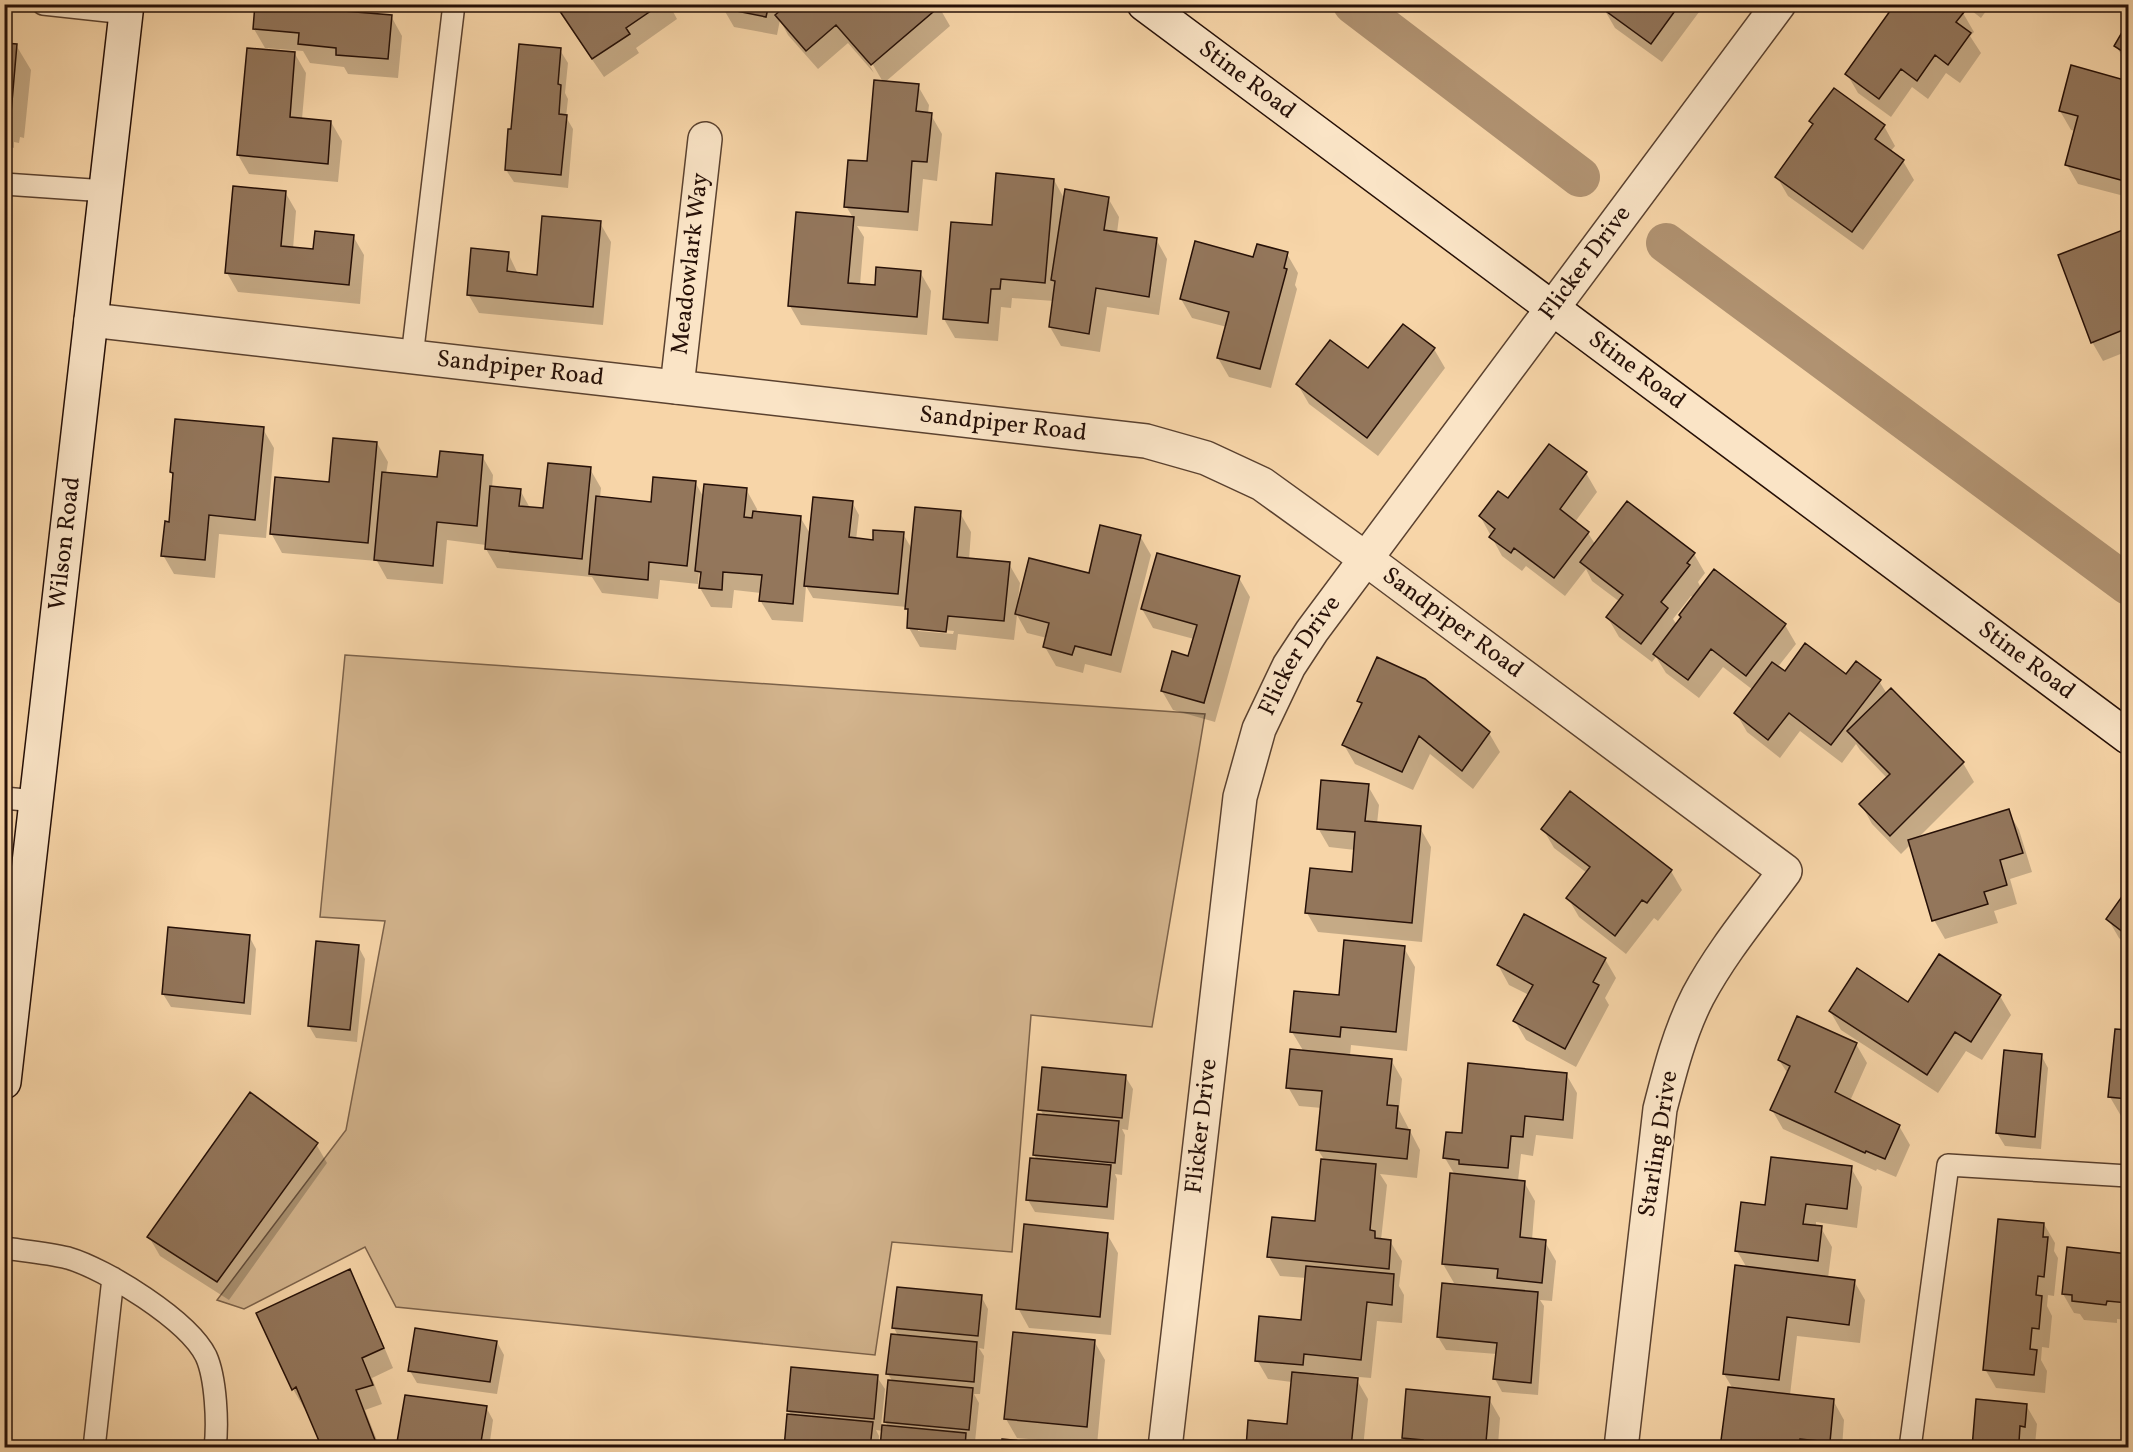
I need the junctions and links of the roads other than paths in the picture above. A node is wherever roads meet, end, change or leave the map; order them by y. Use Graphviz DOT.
graph roads {
  1 [pos="43,4"];
  2 [pos="454,4"];
  3 [pos="1144,4"];
  4 [pos="1779,4"];
  5 [pos="126,9"];
  6 [pos="705,139"];
  7 [pos="4,184"];
  8 [pos="106,191"];
  9 [pos="1553,309"];
  10 [pos="91,321"];
  11 [pos="412,357"];
  12 [pos="677,387"];
  13 [pos="1366,559"];
  14 [pos="2128,737"];
  15 [pos="4,798"];
  16 [pos="36,801"];
  17 [pos="1785,872"];
  18 [pos="4,1082"];
  19 [pos="2128,1176"];
  20 [pos="4,1248"];
  21 [pos="113,1278"];
  22 [pos="94,1448"];
  23 [pos="215,1448"];
  24 [pos="1165,1448"];
  25 [pos="1621,1448"];
  26 [pos="1910,1448"];
  1 -- 5 [label="lane"];
  2 -- 11 [label="lane"];
  3 -- 9 [label="street, Stine Road"];
  4 -- 9 [label="street, Flicker Drive"];
  5 -- 8 [label="street, Wilson Road"];
  6 -- 12 [label="street, Meadowlark Way"];
  7 -- 8 [label="lane"];
  8 -- 10 [label="street, Wilson Road"];
  9 -- 13 [label="street, Flicker Drive"];
  9 -- 14 [label="street, Stine Road"];
  10 -- 11 [label="street, Sandpiper Road"];
  10 -- 16 [label="street, Wilson Road"];
  11 -- 12 [label="street, Sandpiper Road"];
  12 -- 13 [label="street, Sandpiper Road"];
  13 -- 17 [label="street, Sandpiper Road"];
  13 -- 24 [label="street, Flicker Drive"];
  15 -- 16 [label="lane"];
  16 -- 18 [label="street, Wilson Road"];
  17 -- 25 [label="street, Starling Drive"];
  19 -- 26 [label="lane"];
  20 -- 21 [label="lane"];
  21 -- 22 [label="lane"];
  21 -- 23 [label="lane"];
}
